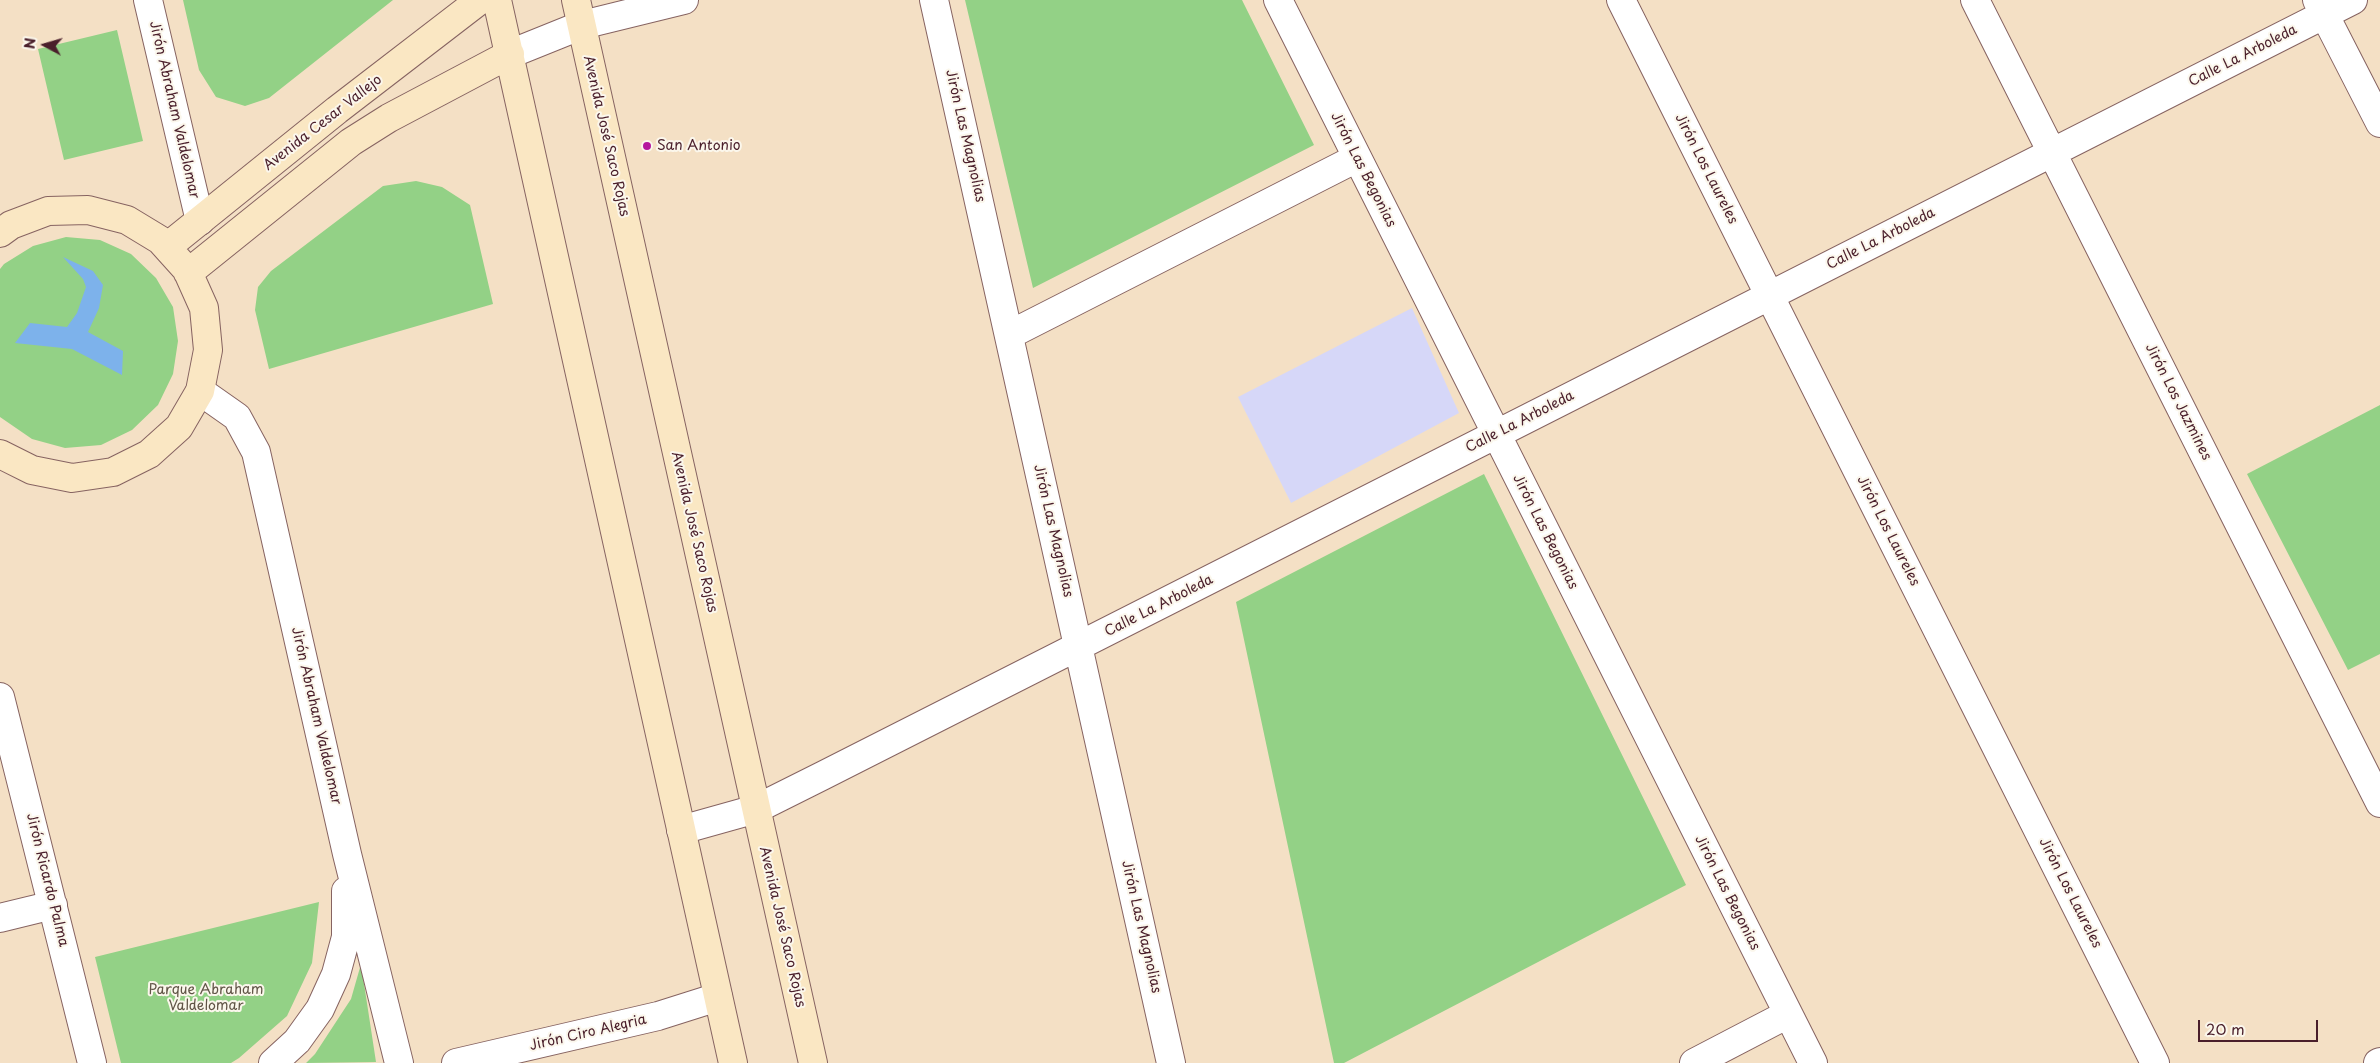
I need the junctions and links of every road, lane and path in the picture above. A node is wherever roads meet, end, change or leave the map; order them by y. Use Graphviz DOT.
graph roads {
  1 [pos="148,0"];
  2 [pos="480,0"];
  3 [pos="497,0"];
  4 [pos="684,0"];
  5 [pos="934,0"];
  6 [pos="1278,0"];
  7 [pos="1621,0"];
  8 [pos="1975,0"];
  9 [pos="2353,0"];
  10 [pos="2321,7"];
  11 [pos="579,12"];
  12 [pos="510,54"];
  13 [pos="2380,122"];
  14 [pos="2052,153"];
  15 [pos="1357,158"];
  16 [pos="200,221"];
  17 [pos="0,234"];
  18 [pos="167,247"];
  19 [pos="188,273"];
  20 [pos="1770,296"];
  21 [pos="1009,335"];
  22 [pos="200,391"];
  23 [pos="1496,434"];
  24 [pos="0,454"];
  25 [pos="1078,648"];
  26 [pos="0,697"];
  27 [pos="2380,803"];
  28 [pos="756,809"];
  29 [pos="681,830"];
  30 [pos="347,854"];
  31 [pos="53,904"];
  32 [pos="0,918"];
  33 [pos="718,997"];
  34 [pos="1788,1014"];
  35 [pos="92,1063"];
  36 [pos="273,1063"];
  37 [pos="399,1063"];
  38 [pos="456,1063"];
  39 [pos="733,1063"];
  40 [pos="813,1063"];
  41 [pos="1171,1063"];
  42 [pos="1694,1063"];
  43 [pos="1813,1063"];
  44 [pos="2155,1063"];
  1 -- 16 [label="street, Jirón Abraham Valdelomar"];
  2 -- 16 [label="main road, Avenida Cesar Vallejo"];
  3 -- 12 [label="main road"];
  4 -- 11 [label="street"];
  5 -- 21 [label="street, Jirón Las Magnolias"];
  6 -- 15 [label="street, Jirón Las Begonias"];
  7 -- 20 [label="street, Jirón Los Laureles"];
  8 -- 14 [label="street, Jirón Los Jazmines"];
  9 -- 10 [label="street, Calle La Arboleda"];
  10 -- 13 [label="street"];
  10 -- 14 [label="street, Calle La Arboleda"];
  11 -- 12 [label="street"];
  11 -- 28 [label="main road, Avenida José Saco Rojas"];
  12 -- 19 [label="main road"];
  12 -- 29 [label="main road"];
  14 -- 20 [label="street, Calle La Arboleda"];
  14 -- 27 [label="street, Jirón Los Jazmines"];
  15 -- 21 [label="street"];
  15 -- 23 [label="street, Jirón Las Begonias"];
  16 -- 18 [label="main road, Avenida Cesar Vallejo"];
  17 -- 18 [label="main road"];
  18 -- 19 [label="main road"];
  19 -- 22 [label="main road"];
  20 -- 23 [label="street, Calle La Arboleda"];
  20 -- 44 [label="street, Jirón Los Laureles"];
  21 -- 25 [label="street, Jirón Las Magnolias"];
  22 -- 24 [label="main road"];
  22 -- 30 [label="street, Jirón Abraham Valdelomar"];
  23 -- 25 [label="street, Calle La Arboleda"];
  23 -- 34 [label="street, Jirón Las Begonias"];
  25 -- 28 [label="street, Calle La Arboleda"];
  25 -- 41 [label="street, Jirón Las Magnolias"];
  26 -- 31 [label="street, Jirón Ricardo Palma"];
  28 -- 29 [label="street, Calle La Arboleda"];
  28 -- 40 [label="main road, Avenida José Saco Rojas"];
  29 -- 33 [label="main road"];
  30 -- 36 [label="street"];
  30 -- 37 [label="street, Jirón Abraham Valdelomar"];
  31 -- 32 [label="street"];
  31 -- 35 [label="street, Jirón Ricardo Palma"];
  33 -- 38 [label="street, Jirón Ciro Alegria"];
  33 -- 39 [label="main road"];
  34 -- 42 [label="street"];
  34 -- 43 [label="street, Jirón Las Begonias"];
}
